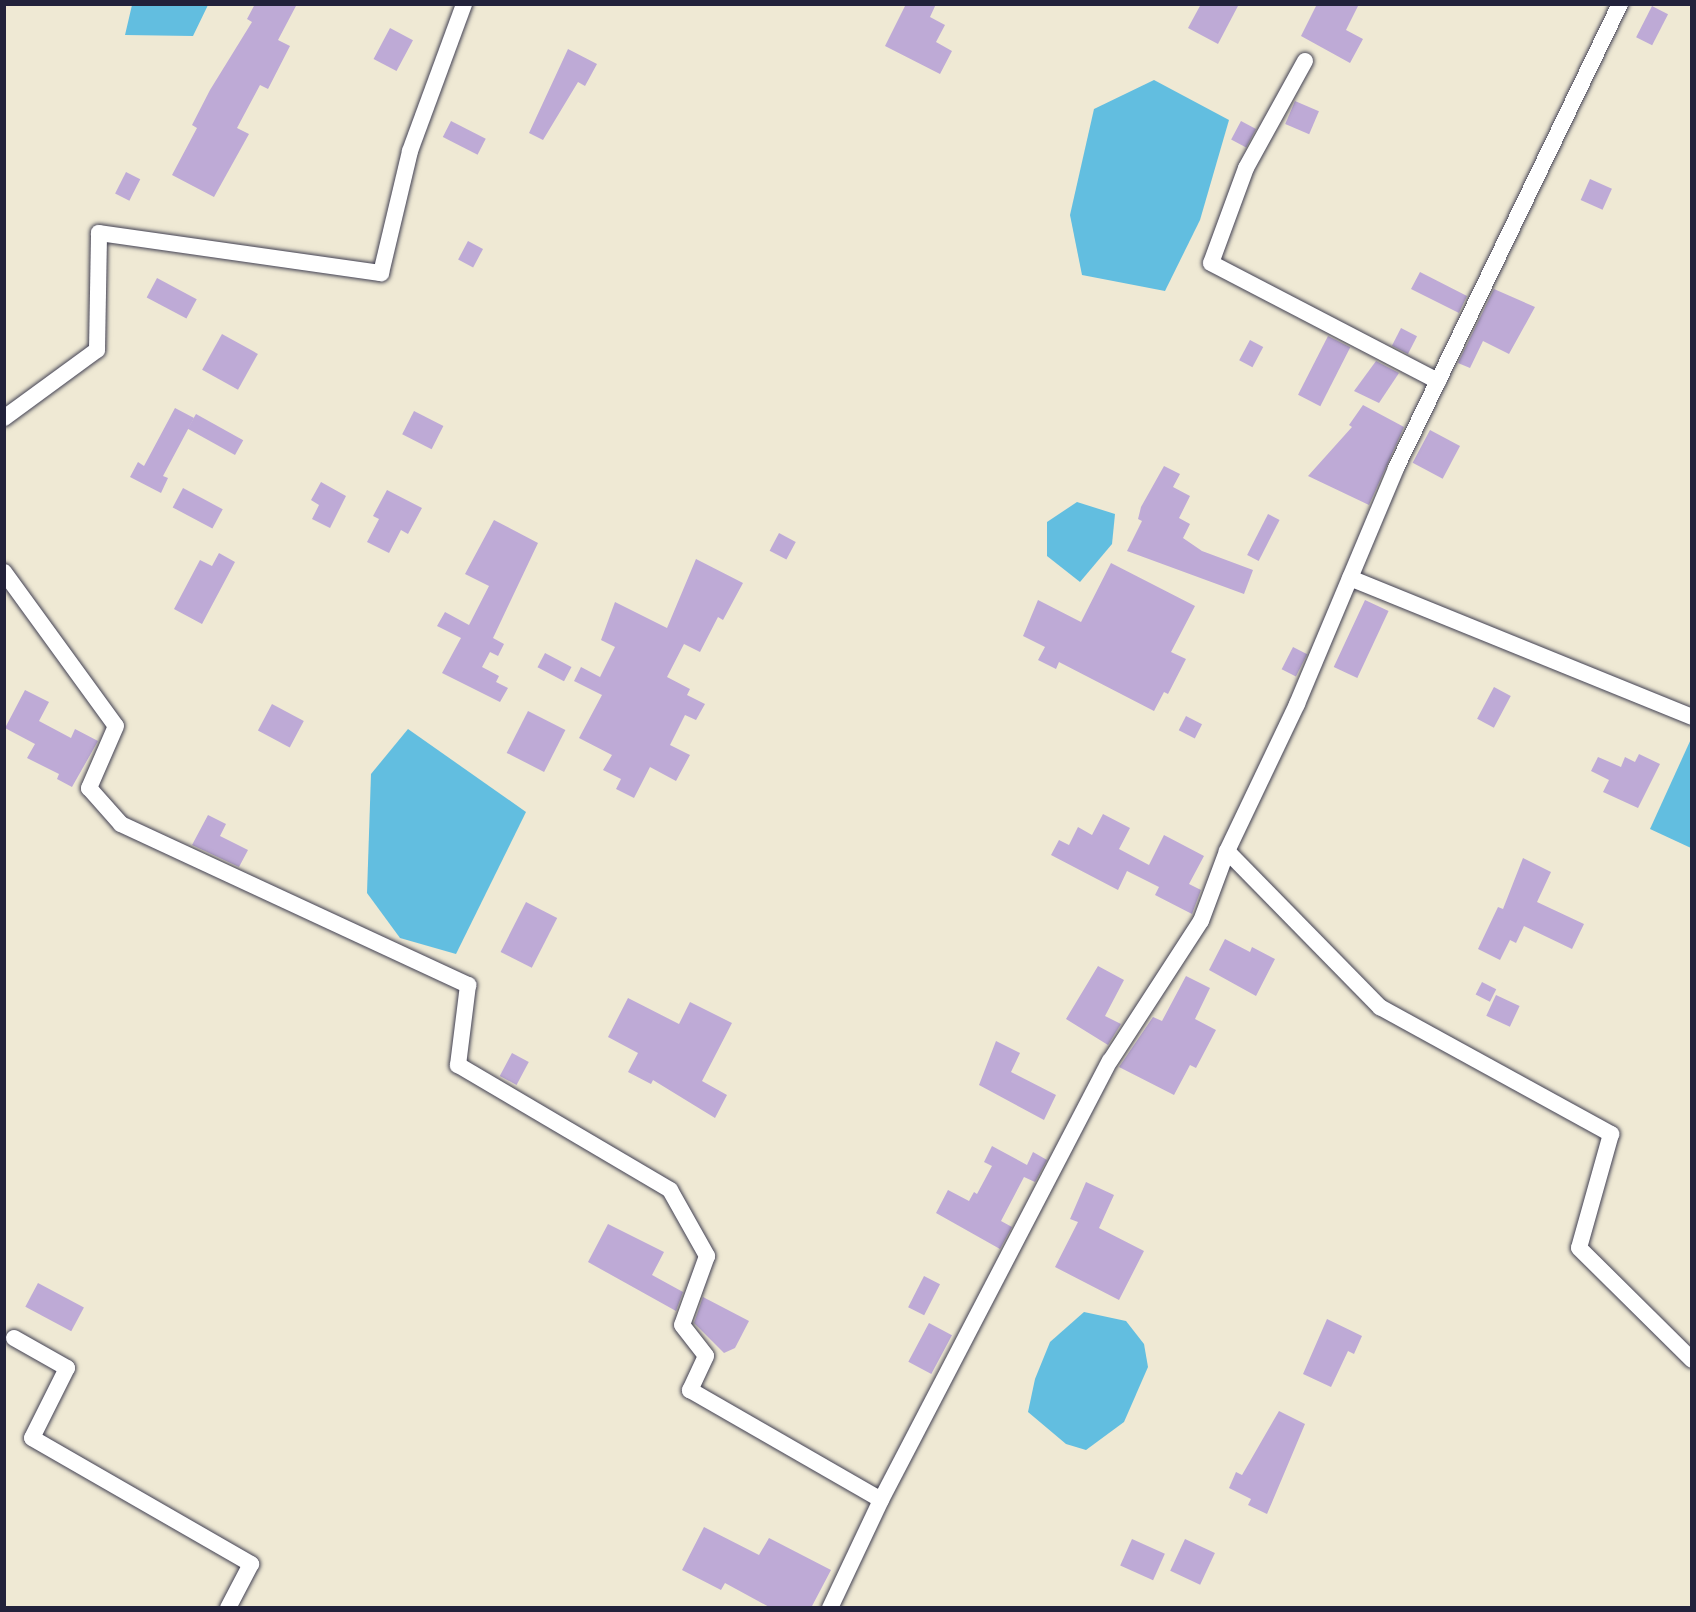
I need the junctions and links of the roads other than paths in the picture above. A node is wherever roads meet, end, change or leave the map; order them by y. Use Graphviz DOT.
graph roads {
  1 [pos="464,4"];
  2 [pos="1620,4"];
  3 [pos="1305,61"];
  4 [pos="1438,381"];
  5 [pos="4,418"];
  6 [pos="4,572"];
  7 [pos="1350,578"];
  8 [pos="1692,717"];
  9 [pos="1227,851"];
  10 [pos="14,1338"];
  11 [pos="1692,1360"];
  12 [pos="880,1500"];
  13 [pos="228,1608"];
  14 [pos="830,1608"];
  1 -- 5 [label="street"];
  2 -- 4 [label="street"];
  3 -- 4 [label="street"];
  4 -- 7 [label="street"];
  6 -- 12 [label="street"];
  7 -- 8 [label="street"];
  7 -- 9 [label="street"];
  9 -- 11 [label="street"];
  9 -- 12 [label="street"];
  10 -- 13 [label="street"];
  12 -- 14 [label="street"];
}
